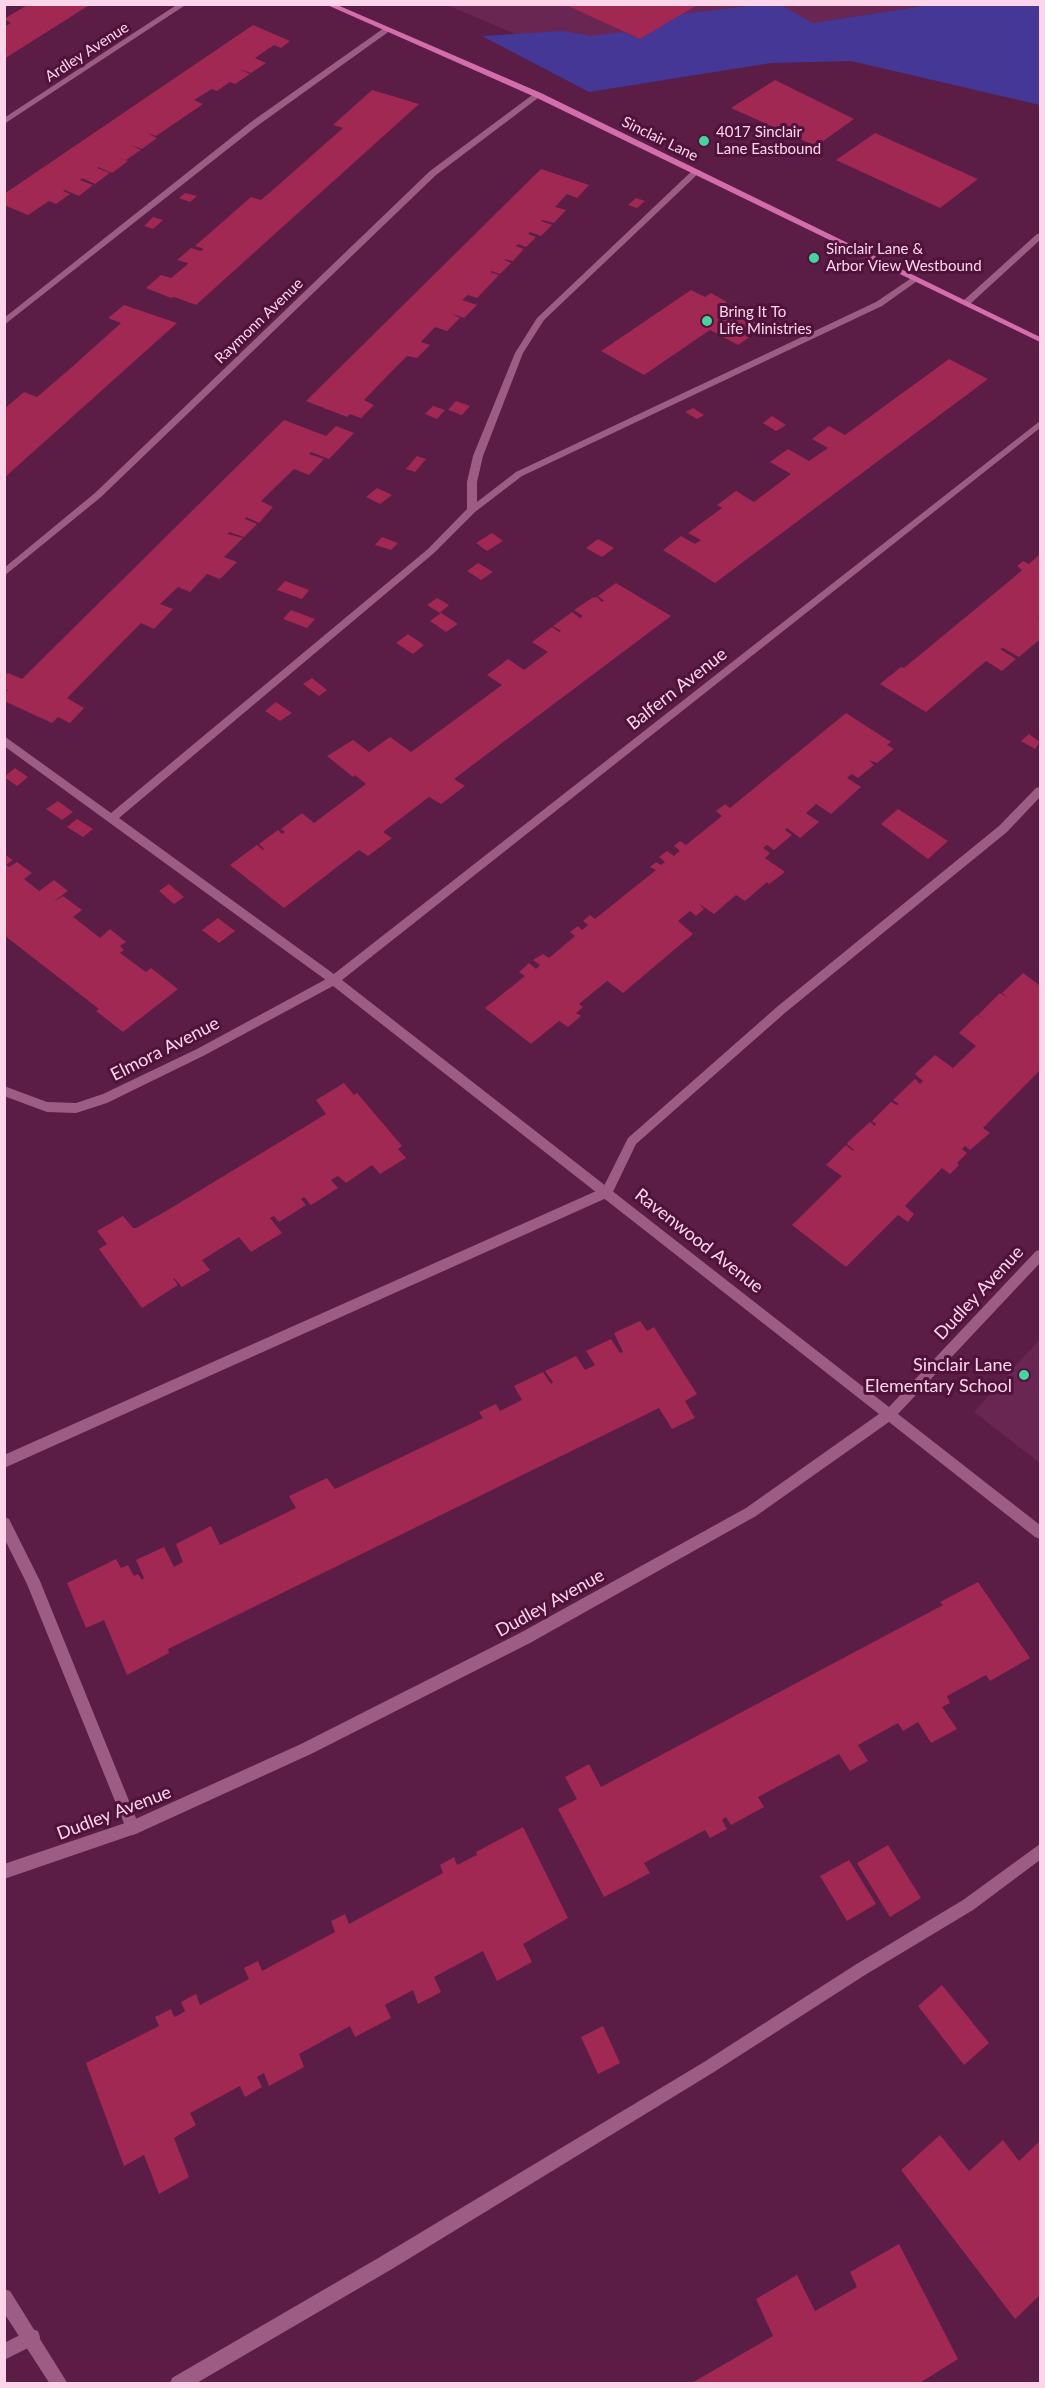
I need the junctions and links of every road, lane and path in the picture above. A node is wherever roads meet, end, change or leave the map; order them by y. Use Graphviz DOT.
graph roads {
  1 [pos="184,4"];
  2 [pos="328,4"];
  3 [pos="387,30"];
  4 [pos="538,95"];
  5 [pos="4,122"];
  6 [pos="697,171"];
  7 [pos="1041,236"];
  8 [pos="916,279"];
  9 [pos="966,303"];
  10 [pos="4,322"];
  11 [pos="1041,340"];
  12 [pos="1041,424"];
  13 [pos="472,510"];
  14 [pos="4,573"];
  15 [pos="4,740"];
  16 [pos="1041,791"];
  17 [pos="112,818"];
  18 [pos="334,980"];
  19 [pos="4,1091"];
  20 [pos="607,1192"];
  21 [pos="1041,1255"];
  22 [pos="890,1414"];
  23 [pos="4,1462"];
  24 [pos="4,1523"];
  25 [pos="1041,1533"];
  26 [pos="133,1828"];
  27 [pos="1041,1851"];
  28 [pos="4,1872"];
  29 [pos="4,2297"];
  30 [pos="32,2337"];
  31 [pos="4,2352"];
  32 [pos="60,2384"];
  33 [pos="178,2384"];
  1 -- 5 [label="street, Ardley Avenue"];
  2 -- 3 [label="main road, Sinclair Lane"];
  3 -- 4 [label="main road, Sinclair Lane"];
  3 -- 10 [label="street"];
  4 -- 6 [label="main road, Sinclair Lane"];
  4 -- 14 [label="street, Raymonn Avenue"];
  6 -- 8 [label="main road, Sinclair Lane"];
  6 -- 13 [label="street"];
  7 -- 9 [label="street"];
  8 -- 9 [label="main road, Sinclair Lane"];
  8 -- 13 [label="street"];
  9 -- 11 [label="main road, Sinclair Lane"];
  12 -- 18 [label="street, Balfern Avenue"];
  13 -- 17 [label="street"];
  15 -- 17 [label="street, Ravenwood Avenue"];
  16 -- 20 [label="street"];
  17 -- 18 [label="street, Ravenwood Avenue"];
  18 -- 19 [label="street, Elmora Avenue"];
  18 -- 20 [label="street, Ravenwood Avenue"];
  20 -- 22 [label="street, Ravenwood Avenue"];
  20 -- 23 [label="street"];
  21 -- 22 [label="street, Dudley Avenue"];
  22 -- 25 [label="street, Ravenwood Avenue"];
  22 -- 26 [label="street, Dudley Avenue"];
  24 -- 26 [label="street"];
  26 -- 28 [label="street, Dudley Avenue"];
  27 -- 33 [label="street"];
  29 -- 30 [label="street"];
  30 -- 31 [label="street"];
  30 -- 32 [label="street"];
}
